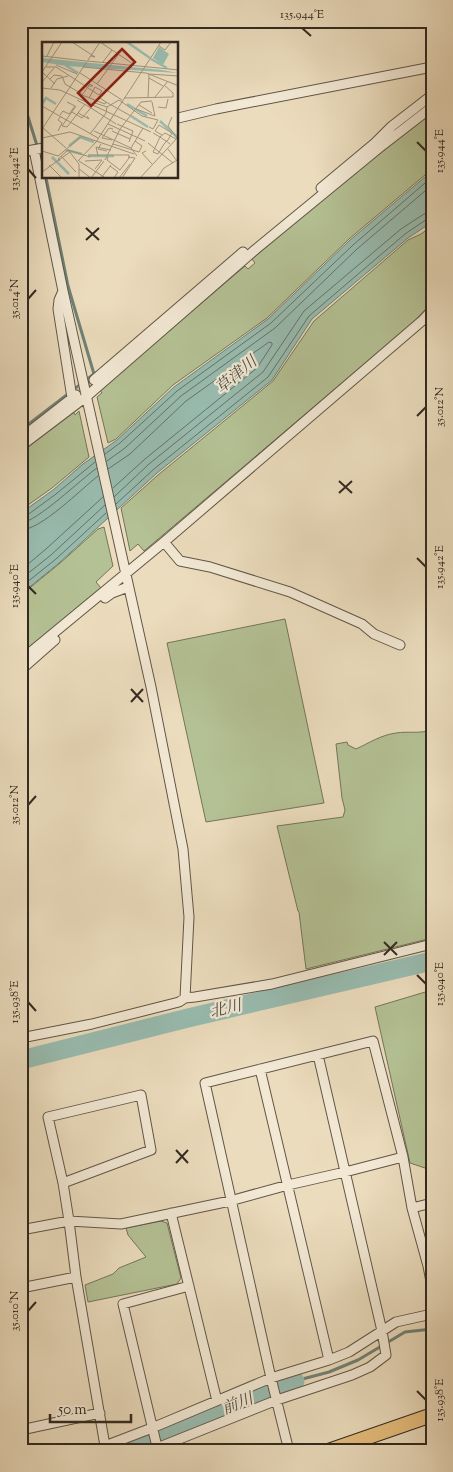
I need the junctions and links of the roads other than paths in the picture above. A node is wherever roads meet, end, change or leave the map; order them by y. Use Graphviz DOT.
graph roads {
  1 [pos="432,67"];
  2 [pos="432,95"];
  3 [pos="432,102"];
  4 [pos="432,108"];
  5 [pos="179,118"];
  6 [pos="377,146"];
  7 [pos="39,149"];
  8 [pos="21,152"];
  9 [pos="42,167"];
  10 [pos="44,179"];
  11 [pos="63,291"];
  12 [pos="432,310"];
  13 [pos="94,380"];
  14 [pos="87,396"];
  15 [pos="21,438"];
  16 [pos="21,446"];
  17 [pos="164,542"];
  18 [pos="126,574"];
  19 [pos="128,587"];
  20 [pos="400,645"];
  21 [pos="21,660"];
  22 [pos="21,670"];
  23 [pos="432,944"];
  24 [pos="184,998"];
  25 [pos="21,1038"];
  26 [pos="318,1054"];
  27 [pos="260,1069"];
  28 [pos="403,1157"];
  29 [pos="345,1172"];
  30 [pos="63,1183"];
  31 [pos="288,1185"];
  32 [pos="230,1200"];
  33 [pos="432,1203"];
  34 [pos="412,1208"];
  35 [pos="170,1213"];
  36 [pos="69,1221"];
  37 [pos="22,1228"];
  38 [pos="430,1266"];
  39 [pos="76,1277"];
  40 [pos="189,1286"];
  41 [pos="432,1287"];
  42 [pos="21,1288"];
  43 [pos="432,1314"];
  44 [pos="382,1331"];
  45 [pos="329,1360"];
  46 [pos="271,1378"];
  47 [pos="277,1400"];
  48 [pos="217,1401"];
  49 [pos="100,1413"];
  50 [pos="432,1415"];
  51 [pos="21,1430"];
  52 [pos="153,1430"];
  53 [pos="157,1447"];
  54 [pos="106,1448"];
  55 [pos="289,1451"];
  56 [pos="328,1451"];
  1 -- 5 [label="street"];
  2 -- 6 [label="street"];
  3 -- 6 [label="street"];
  4 -- 6 [label="street"];
  6 -- 13 [label="street"];
  6 -- 14 [label="street"];
  7 -- 8 [label="street"];
  7 -- 9 [label="street"];
  10 -- 11 [label="street"];
  11 -- 14 [label="street"];
  11 -- 15 [label="street"];
  12 -- 17 [label="street"];
  14 -- 16 [label="street"];
  14 -- 18 [label="street"];
  17 -- 18 [label="street"];
  17 -- 20 [label="street"];
  18 -- 19 [label="street"];
  18 -- 21 [label="street"];
  19 -- 22 [label="street"];
  19 -- 24 [label="street"];
  23 -- 24 [label="street"];
  24 -- 25 [label="street"];
  26 -- 27 [label="street"];
  26 -- 28 [label="street"];
  26 -- 29 [label="street"];
  27 -- 31 [label="street"];
  27 -- 32 [label="street"];
  28 -- 29 [label="street"];
  28 -- 34 [label="street"];
  29 -- 31 [label="street"];
  29 -- 44 [label="street"];
  30 -- 30 [label="street"];
  30 -- 36 [label="street"];
  31 -- 32 [label="street"];
  31 -- 45 [label="street"];
  32 -- 35 [label="street"];
  32 -- 46 [label="street"];
  33 -- 34 [label="street"];
  34 -- 38 [label="street"];
  35 -- 36 [label="street"];
  35 -- 40 [label="street"];
  36 -- 37 [label="street"];
  36 -- 39 [label="street"];
  38 -- 41 [label="street"];
  39 -- 42 [label="street"];
  39 -- 49 [label="street"];
  40 -- 48 [label="street"];
  40 -- 52 [label="street"];
  43 -- 44 [label="street"];
  44 -- 45 [label="street"];
  44 -- 47 [label="street"];
  45 -- 46 [label="street"];
  46 -- 47 [label="street"];
  46 -- 48 [label="street"];
  47 -- 53 [label="street"];
  47 -- 55 [label="street"];
  48 -- 52 [label="street"];
  49 -- 51 [label="street"];
  49 -- 54 [label="street"];
  50 -- 56 [label="main road"];
  52 -- 53 [label="street"];
  52 -- 54 [label="street"];
}
